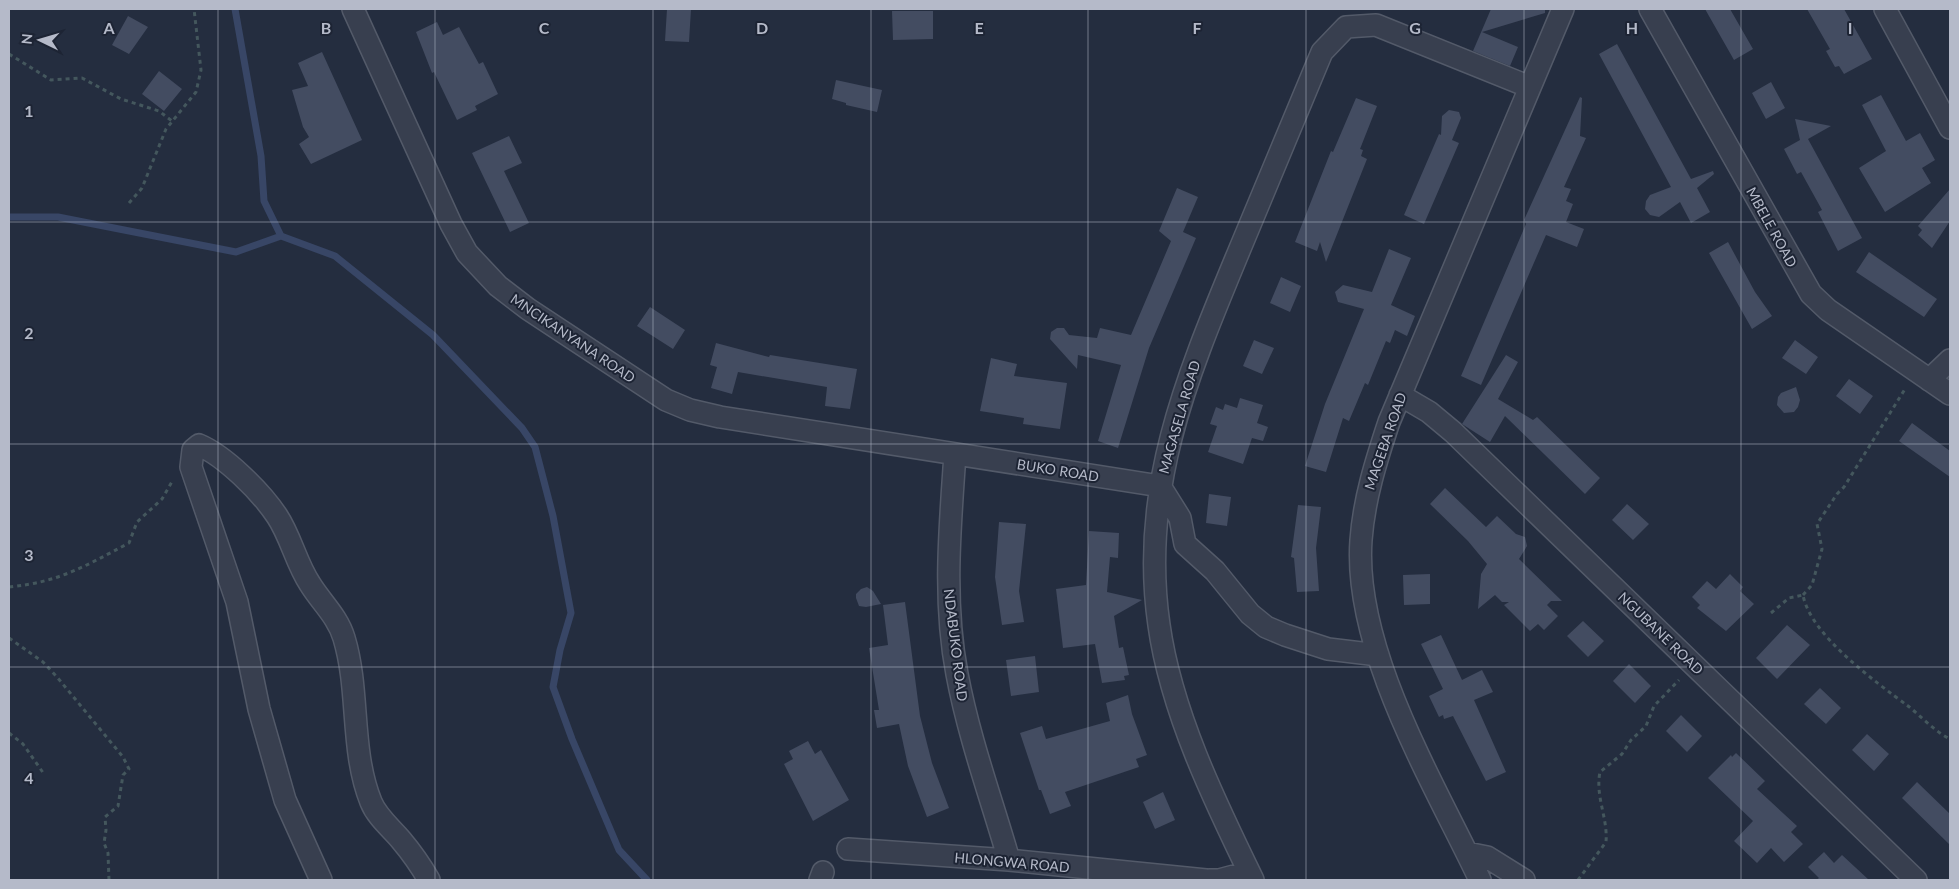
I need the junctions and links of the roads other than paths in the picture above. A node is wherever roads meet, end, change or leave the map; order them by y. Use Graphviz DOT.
graph roads {
  1 [pos="353,9"];
  2 [pos="1358,9"];
  3 [pos="1563,9"];
  4 [pos="1650,9"];
  5 [pos="1885,9"];
  6 [pos="1346,27"];
  7 [pos="1530,87"];
  8 [pos="1950,128"];
  9 [pos="1950,360"];
  10 [pos="1923,375"];
  11 [pos="1400,394"];
  12 [pos="1950,394"];
  13 [pos="955,454"];
  14 [pos="1160,486"];
  15 [pos="1378,655"];
  16 [pos="848,849"];
  17 [pos="1467,853"];
  18 [pos="1008,860"];
  19 [pos="1251,876"];
  20 [pos="321,880"];
  21 [pos="429,880"];
  22 [pos="1207,880"];
  23 [pos="1480,880"];
  24 [pos="1524,880"];
  25 [pos="1916,880"];
  1 -- 13 [label="street, MNCIKANYANA ROAD"];
  2 -- 6 [label="street"];
  3 -- 7 [label="street, MAGEBA ROAD"];
  4 -- 10 [label="street, MBELE ROAD"];
  5 -- 8 [label="street"];
  6 -- 7 [label="street"];
  6 -- 14 [label="street, MAGASELA ROAD"];
  7 -- 11 [label="street, MAGEBA ROAD"];
  9 -- 10 [label="street"];
  10 -- 12 [label="street, MBELE ROAD"];
  11 -- 15 [label="street, MAGEBA ROAD"];
  11 -- 25 [label="street, NGUBANE ROAD"];
  13 -- 14 [label="street, BUKO ROAD"];
  13 -- 18 [label="street, NDABUKO ROAD"];
  14 -- 15 [label="street"];
  14 -- 19 [label="street, MAGASELA ROAD"];
  15 -- 17 [label="street, MAGEBA ROAD"];
  16 -- 18 [label="street, HLONGWA ROAD"];
  17 -- 23 [label="street, MAGEBA ROAD"];
  17 -- 24 [label="street"];
  18 -- 22 [label="street, HLONGWA ROAD"];
  19 -- 22 [label="street, HLONGWA ROAD"];
  20 -- 21 [label="street"];
}
